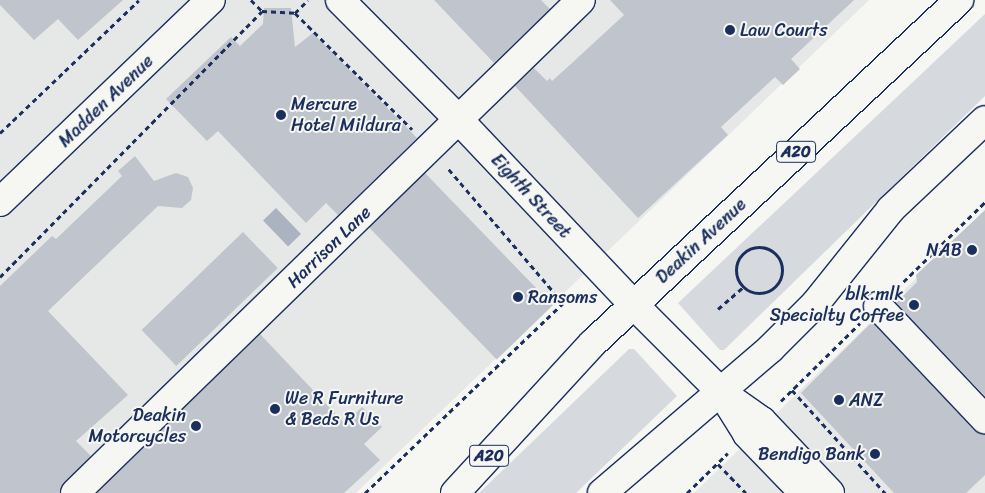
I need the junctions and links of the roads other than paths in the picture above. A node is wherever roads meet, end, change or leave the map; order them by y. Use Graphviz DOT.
graph roads {
  1 [pos="211,0"];
  2 [pos="340,0"];
  3 [pos="581,0"];
  4 [pos="959,0"];
  5 [pos="458,119"];
  6 [pos="985,120"];
  7 [pos="0,202"];
  8 [pos="633,304"];
  9 [pos="878,306"];
  10 [pos="722,393"];
  11 [pos="985,419"];
  12 [pos="74,493"];
  13 [pos="454,493"];
  14 [pos="602,493"];
  15 [pos="804,493"];
  16 [pos="830,493"];
  1 -- 7 [label="main road, Madden Avenue"];
  2 -- 5 [label="main road, Eighth Street"];
  3 -- 5 [label="main road, Harrison Lane"];
  4 -- 8 [label="main road, Deakin Avenue / A20"];
  5 -- 8 [label="main road, Eighth Street"];
  5 -- 12 [label="main road, Harrison Lane"];
  6 -- 10 [label="main road"];
  8 -- 10 [label="main road, Eighth Street"];
  8 -- 13 [label="main road, Deakin Avenue / A20"];
  9 -- 11 [label="main road"];
  10 -- 14 [label="main road"];
  10 -- 15 [label="main road, Eighth Street"];
  10 -- 16 [label="main road, Eighth Street"];
}
